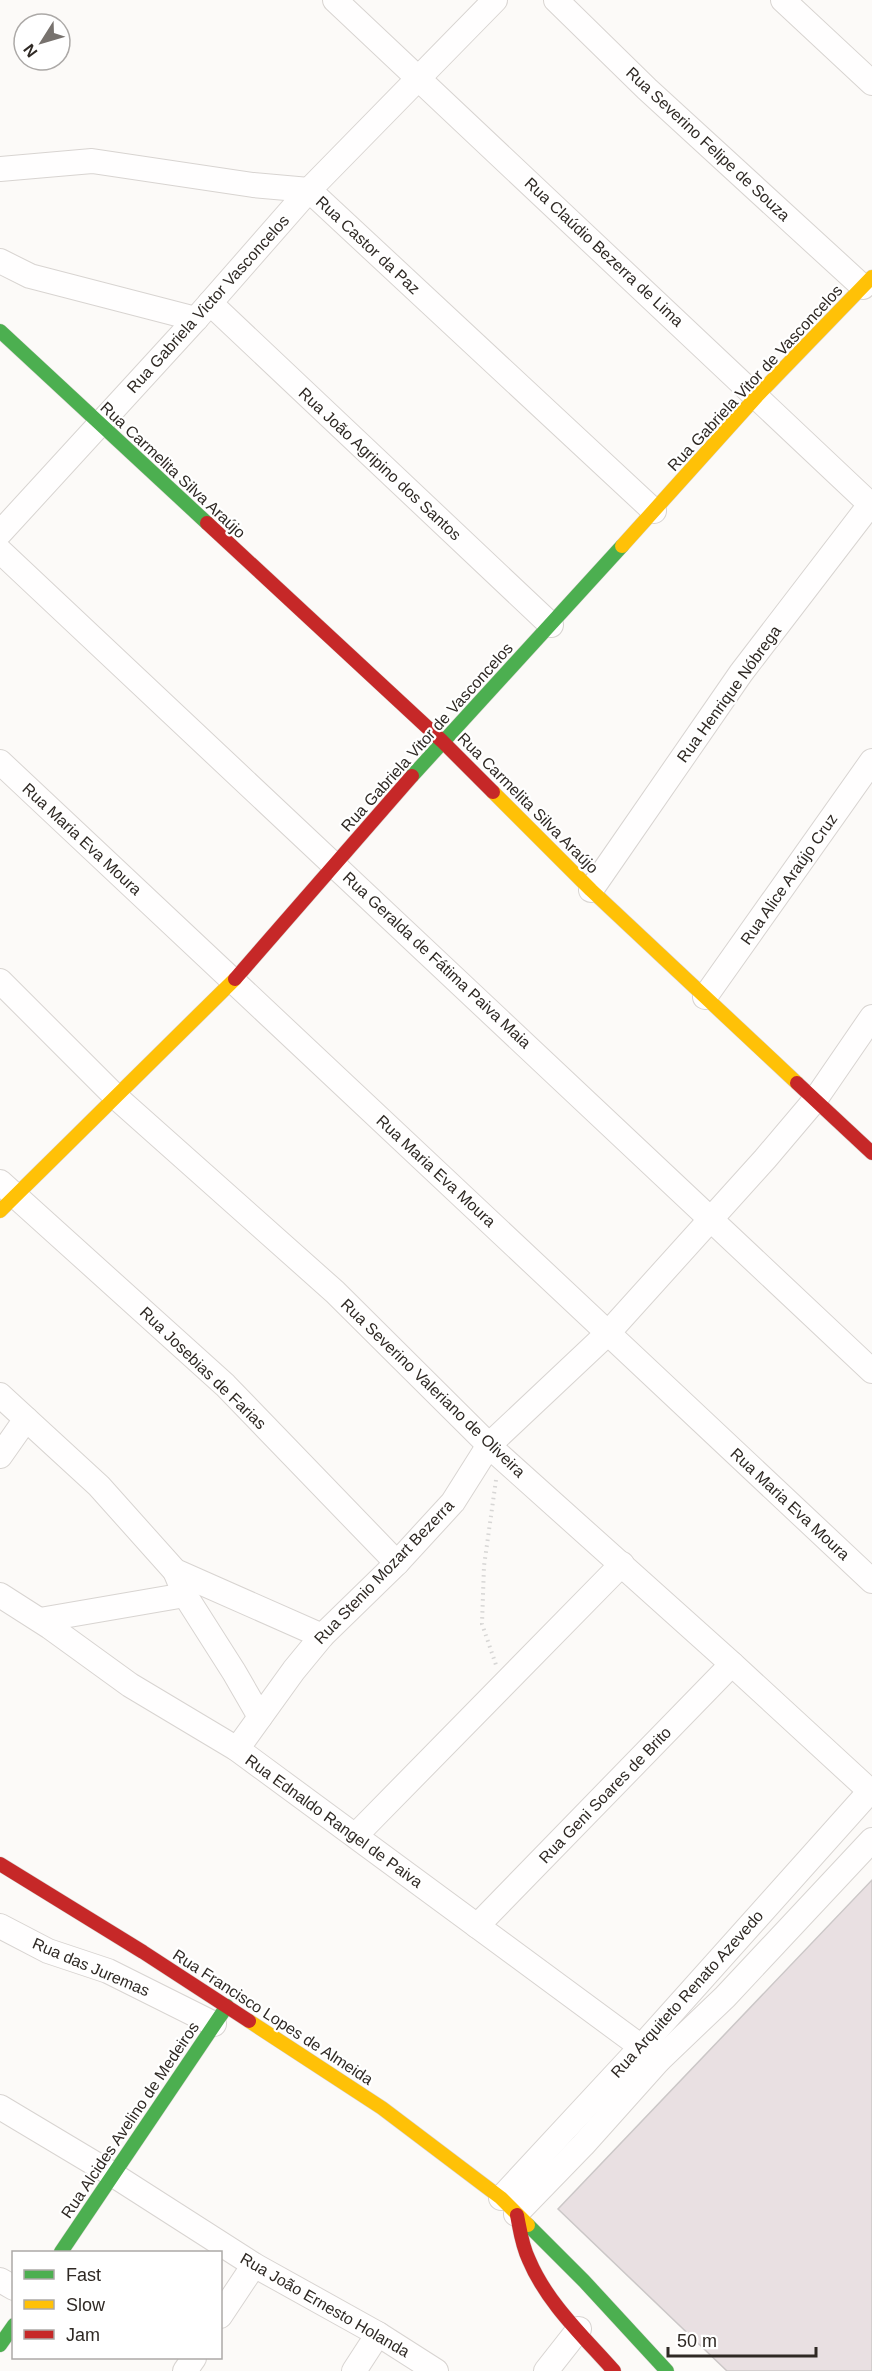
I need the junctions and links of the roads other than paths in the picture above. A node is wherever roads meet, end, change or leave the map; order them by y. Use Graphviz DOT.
graph roads {
  1 [pos="335,0"];
  2 [pos="495,0"];
  3 [pos="556,0"];
  4 [pos="783,0"];
  5 [pos="419,79"];
  6 [pos="872,83"];
  7 [pos="0,169"];
  8 [pos="309,190"];
  9 [pos="0,261"];
  10 [pos="867,282"];
  11 [pos="203,311"];
  12 [pos="0,331"];
  13 [pos="757,396"];
  14 [pos="100,425"];
  15 [pos="871,504"];
  16 [pos="654,511"];
  17 [pos="0,533"];
  18 [pos="0,551"];
  19 [pos="551,625"];
  20 [pos="442,741"];
  21 [pos="872,761"];
  22 [pos="0,762"];
  23 [pos="335,864"];
  24 [pos="591,890"];
  25 [pos="0,981"];
  26 [pos="233,982"];
  27 [pos="705,997"];
  28 [pos="872,1017"];
  29 [pos="116,1097"];
  30 [pos="815,1100"];
  31 [pos="872,1153"];
  32 [pos="5,1196"];
  33 [pos="711,1219"];
  34 [pos="608,1333"];
  35 [pos="872,1371"];
  36 [pos="0,1395"];
  37 [pos="26,1419"];
  38 [pos="494,1450"];
  39 [pos="0,1456"];
  40 [pos="397,1563"];
  41 [pos="621,1564"];
  42 [pos="175,1571"];
  43 [pos="872,1581"];
  44 [pos="0,1595"];
  45 [pos="185,1595"];
  46 [pos="40,1620"];
  47 [pos="322,1636"];
  48 [pos="732,1664"];
  49 [pos="260,1717"];
  50 [pos="237,1749"];
  51 [pos="871,1790"];
  52 [pos="356,1835"];
  53 [pos="872,1840"];
  54 [pos="0,1864"];
  55 [pos="0,1926"];
  56 [pos="477,1926"];
  57 [pos="221,2015"];
  58 [pos="650,2053"];
  59 [pos="0,2107"];
  60 [pos="112,2174"];
  61 [pos="509,2206"];
  62 [pos="62,2251"];
  63 [pos="254,2265"];
  64 [pos="222,2313"];
  65 [pos="12,2328"];
  66 [pos="579,2329"];
  67 [pos="378,2334"];
  68 [pos="0,2345"];
  69 [pos="354,2371"];
  70 [pos="436,2371"];
  71 [pos="546,2371"];
  72 [pos="614,2371"];
  73 [pos="667,2371"];
  1 -- 5 [label="street, Rua Claúdio Bezerra de Lima"];
  2 -- 5 [label="street, Rua Gabriela Victor Vasconcelos"];
  3 -- 10 [label="street, Rua Severino Felipe de Souza"];
  4 -- 6 [label="street"];
  5 -- 8 [label="street, Rua Gabriela Victor Vasconcelos"];
  5 -- 13 [label="street, Rua Claúdio Bezerra de Lima"];
  7 -- 8 [label="street, Rua Castor da Paz"];
  8 -- 11 [label="street, Rua Gabriela Victor Vasconcelos"];
  8 -- 16 [label="street, Rua Castor da Paz"];
  9 -- 11 [label="street"];
  10 -- 13 [label="street, Rua Gabriela Vitor de Vasconcelos"];
  11 -- 14 [label="street, Rua Gabriela Victor Vasconcelos"];
  11 -- 19 [label="street, Rua João Agripino dos Santos"];
  12 -- 14 [label="street, Rua Carmelita Silva Araújo"];
  13 -- 15 [label="street, Rua Claúdio Bezerra de Lima"];
  13 -- 16 [label="street, Rua Gabriela Vitor de Vasconcelos"];
  14 -- 17 [label="street, Rua Gabriela Victor Vasconcelos"];
  14 -- 20 [label="street, Rua Carmelita Silva Araújo"];
  15 -- 24 [label="street, Rua Henrique Nóbrega"];
  16 -- 19 [label="street, Rua Gabriela Vitor de Vasconcelos"];
  18 -- 23 [label="street, Rua Geralda de Fátima Paiva Maia"];
  19 -- 20 [label="street, Rua Gabriela Vitor de Vasconcelos"];
  20 -- 23 [label="street, Rua Gabriela Vitor de Vasconcelos"];
  20 -- 24 [label="street, Rua Carmelita Silva Araújo"];
  21 -- 27 [label="street, Rua Alice Araújo Cruz"];
  22 -- 26 [label="street, Rua Maria Eva Moura"];
  23 -- 26 [label="street, Rua Gabriela Vitor de Vasconcelos"];
  23 -- 33 [label="street, Rua Geralda de Fátima Paiva Maia"];
  24 -- 27 [label="street, Rua Carmelita Silva Araújo"];
  25 -- 29 [label="street, Rua Severino Valeriano de Oliveira"];
  26 -- 29 [label="street, Rua Gabriela Vitor de Vasconcelos"];
  26 -- 34 [label="street, Rua Maria Eva Moura"];
  27 -- 30 [label="street, Rua Carmelita Silva Araújo"];
  28 -- 30 [label="street, Rua Stenio Mozart Bezerra"];
  29 -- 32 [label="street, Rua Gabriela Vitor de Vasconcelos"];
  29 -- 38 [label="street, Rua Severino Valeriano de Oliveira"];
  30 -- 31 [label="street, Rua Carmelita Silva Araújo"];
  30 -- 33 [label="street, Rua Stenio Mozart Bezerra"];
  32 -- 40 [label="street, Rua Josebias de Farias"];
  33 -- 34 [label="street, Rua Stenio Mozart Bezerra"];
  33 -- 35 [label="street, Rua Geralda de Fátima Paiva Maia"];
  34 -- 38 [label="street, Rua Stenio Mozart Bezerra"];
  34 -- 43 [label="street, Rua Maria Eva Moura"];
  36 -- 37 [label="street"];
  37 -- 39 [label="street"];
  37 -- 42 [label="street"];
  38 -- 40 [label="street, Rua Stenio Mozart Bezerra"];
  38 -- 41 [label="street, Rua Severino Valeriano de Oliveira"];
  40 -- 47 [label="street, Rua Stenio Mozart Bezerra"];
  41 -- 48 [label="street, Rua Severino Valeriano de Oliveira"];
  41 -- 52 [label="street"];
  42 -- 45 [label="street"];
  42 -- 47 [label="street"];
  44 -- 46 [label="street, Rua Ednaldo Rangel de Paiva"];
  45 -- 46 [label="street"];
  45 -- 49 [label="street"];
  46 -- 50 [label="street, Rua Ednaldo Rangel de Paiva"];
  47 -- 49 [label="street, Rua Stenio Mozart Bezerra"];
  48 -- 51 [label="street, Rua Severino Valeriano de Oliveira"];
  48 -- 56 [label="street, Rua Geni Soares de Brito"];
  49 -- 50 [label="street, Rua Stenio Mozart Bezerra"];
  50 -- 52 [label="street, Rua Ednaldo Rangel de Paiva"];
  51 -- 58 [label="street, Rua Arquiteto Renato Azevedo"];
  52 -- 56 [label="street, Rua Ednaldo Rangel de Paiva"];
  53 -- 58 [label="street, Rua Arquiteto Renato Azevedo"];
  54 -- 57 [label="street, Rua Francisco Lopes de Almeida"];
  55 -- 57 [label="street, Rua das Juremas"];
  56 -- 58 [label="street, Rua Ednaldo Rangel de Paiva"];
  57 -- 60 [label="street, Rua Alcides Avelino de Medeiros"];
  57 -- 61 [label="street, Rua Francisco Lopes de Almeida"];
  58 -- 61 [label="street, Rua Arquiteto Renato Azevedo"];
  59 -- 60 [label="street, Rua João Ernesto Holanda"];
  60 -- 62 [label="street, Rua Alcides Avelino de Medeiros"];
  60 -- 63 [label="street, Rua João Ernesto Holanda"];
  61 -- 66 [label="street"];
  61 -- 73 [label="street, Rua Francisco Lopes de Almeida"];
  63 -- 64 [label="street"];
  63 -- 67 [label="street, Rua João Ernesto Holanda"];
  65 -- 68 [label="street"];
  66 -- 71 [label="street"];
  66 -- 72 [label="street"];
  67 -- 69 [label="street"];
  67 -- 70 [label="street, Rua João Ernesto Holanda"];
}
